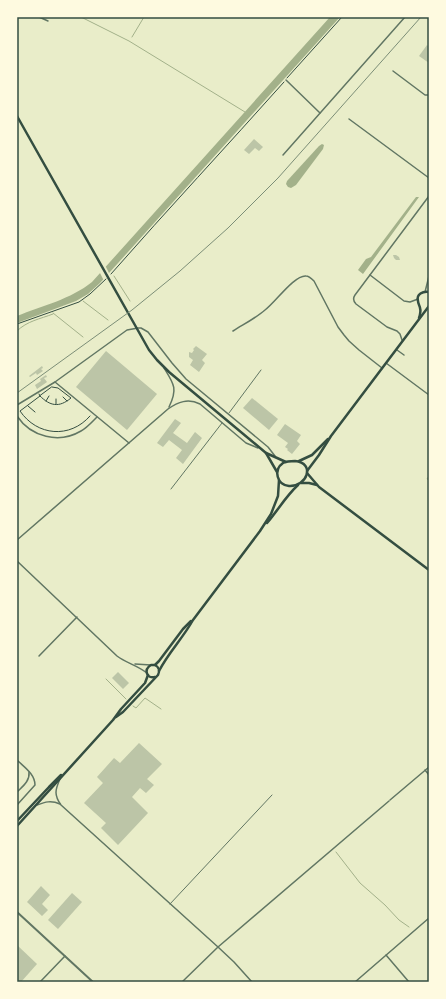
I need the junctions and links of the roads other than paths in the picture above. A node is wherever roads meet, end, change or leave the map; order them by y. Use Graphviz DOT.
graph roads {
  1 [pos="40,17"];
  2 [pos="405,17"];
  3 [pos="48,21"];
  4 [pos="393,71"];
  5 [pos="286,80"];
  6 [pos="429,95"];
  7 [pos="320,113"];
  8 [pos="17,116"];
  9 [pos="349,119"];
  10 [pos="284,156"];
  11 [pos="429,178"];
  12 [pos="429,196"];
  13 [pos="370,275"];
  14 [pos="429,276"];
  15 [pos="428,292"];
  16 [pos="418,299"];
  17 [pos="418,303"];
  18 [pos="429,306"];
  19 [pos="419,319"];
  20 [pos="234,331"];
  21 [pos="402,342"];
  22 [pos="397,350"];
  23 [pos="404,355"];
  24 [pos="386,363"];
  25 [pos="163,367"];
  26 [pos="383,368"];
  27 [pos="261,370"];
  28 [pos="55,382"];
  29 [pos="429,395"];
  30 [pos="17,405"];
  31 [pos="168,409"];
  32 [pos="228,414"];
  33 [pos="17,416"];
  34 [pos="97,417"];
  35 [pos="222,422"];
  36 [pos="331,436"];
  37 [pos="129,443"];
  38 [pos="261,448"];
  39 [pos="266,453"];
  40 [pos="276,457"];
  41 [pos="299,461"];
  42 [pos="286,462"];
  43 [pos="278,472"];
  44 [pos="307,472"];
  45 [pos="279,480"];
  46 [pos="300,484"];
  47 [pos="319,487"];
  48 [pos="171,489"];
  49 [pos="260,531"];
  50 [pos="17,540"];
  51 [pos="17,562"];
  52 [pos="429,570"];
  53 [pos="77,617"];
  54 [pos="193,620"];
  55 [pos="39,656"];
  56 [pos="131,664"];
  57 [pos="151,665"];
  58 [pos="155,665"];
  59 [pos="159,671"];
  60 [pos="147,674"];
  61 [pos="155,677"];
  62 [pos="113,720"];
  63 [pos="17,760"];
  64 [pos="429,767"];
  65 [pos="425,770"];
  66 [pos="66,771"];
  67 [pos="29,772"];
  68 [pos="429,775"];
  69 [pos="61,779"];
  70 [pos="17,792"];
  71 [pos="272,794"];
  72 [pos="17,805"];
  73 [pos="37,805"];
  74 [pos="61,805"];
  75 [pos="17,821"];
  76 [pos="17,826"];
  77 [pos="170,904"];
  78 [pos="17,912"];
  79 [pos="429,918"];
  80 [pos="218,947"];
  81 [pos="386,955"];
  82 [pos="65,956"];
  83 [pos="40,982"];
  84 [pos="93,982"];
  85 [pos="182,982"];
  86 [pos="252,982"];
  87 [pos="355,982"];
  88 [pos="409,982"];
  1 -- 3 [label="street"];
  2 -- 7 [label="street"];
  4 -- 6 [label="street"];
  5 -- 7 [label="street"];
  7 -- 10 [label="street"];
  8 -- 25 [label="main road"];
  9 -- 11 [label="street"];
  12 -- 13 [label="street"];
  13 -- 16 [label="street"];
  13 -- 21 [label="street"];
  14 -- 15 [label="street"];
  15 -- 16 [label="main road"];
  16 -- 17 [label="main road"];
  17 -- 18 [label="main road"];
  17 -- 19 [label="main road"];
  18 -- 19 [label="main road"];
  19 -- 21 [label="main road"];
  20 -- 26 [label="street"];
  21 -- 22 [label="main road"];
  22 -- 23 [label="street"];
  22 -- 24 [label="main road"];
  24 -- 26 [label="main road"];
  24 -- 29 [label="street"];
  25 -- 31 [label="street"];
  25 -- 38 [label="main road"];
  26 -- 36 [label="main road"];
  27 -- 32 [label="lane"];
  28 -- 30 [label="street"];
  28 -- 32 [label="street"];
  28 -- 34 [label="street"];
  31 -- 35 [label="street"];
  31 -- 37 [label="street"];
  32 -- 40 [label="street"];
  33 -- 34 [label="street"];
  34 -- 37 [label="street"];
  35 -- 38 [label="street"];
  35 -- 48 [label="lane"];
  36 -- 41 [label="main road"];
  36 -- 44 [label="main road"];
  37 -- 50 [label="street"];
  38 -- 39 [label="main road"];
  39 -- 40 [label="main road"];
  39 -- 43 [label="main road"];
  40 -- 42 [label="main road"];
  41 -- 42 [label="main road"];
  41 -- 44 [label="main road"];
  42 -- 43 [label="main road"];
  43 -- 45 [label="main road"];
  44 -- 46 [label="main road"];
  44 -- 47 [label="main road"];
  45 -- 46 [label="main road"];
  45 -- 49 [label="main road"];
  46 -- 47 [label="main road"];
  46 -- 49 [label="main road"];
  47 -- 52 [label="main road"];
  49 -- 54 [label="main road"];
  51 -- 53 [label="street"];
  53 -- 55 [label="street"];
  53 -- 56 [label="street"];
  54 -- 58 [label="main road"];
  54 -- 59 [label="main road"];
  56 -- 57 [label="street"];
  56 -- 60 [label="street"];
  57 -- 58 [label="main road"];
  57 -- 60 [label="main road"];
  58 -- 59 [label="main road"];
  59 -- 61 [label="main road"];
  60 -- 61 [label="main road"];
  60 -- 62 [label="main road"];
  61 -- 62 [label="main road"];
  62 -- 66 [label="main road"];
  63 -- 67 [label="street"];
  64 -- 65 [label="street"];
  65 -- 68 [label="street"];
  65 -- 80 [label="street"];
  66 -- 69 [label="main road"];
  66 -- 75 [label="main road"];
  67 -- 70 [label="street"];
  67 -- 72 [label="street"];
  69 -- 73 [label="main road"];
  69 -- 74 [label="street"];
  71 -- 77 [label="lane"];
  73 -- 74 [label="street"];
  73 -- 76 [label="main road"];
  74 -- 77 [label="street"];
  77 -- 80 [label="street"];
  78 -- 82 [label="street"];
  79 -- 81 [label="street"];
  80 -- 85 [label="street"];
  80 -- 86 [label="street"];
  81 -- 87 [label="street"];
  81 -- 88 [label="street"];
  82 -- 83 [label="street"];
  82 -- 84 [label="street"];
}
